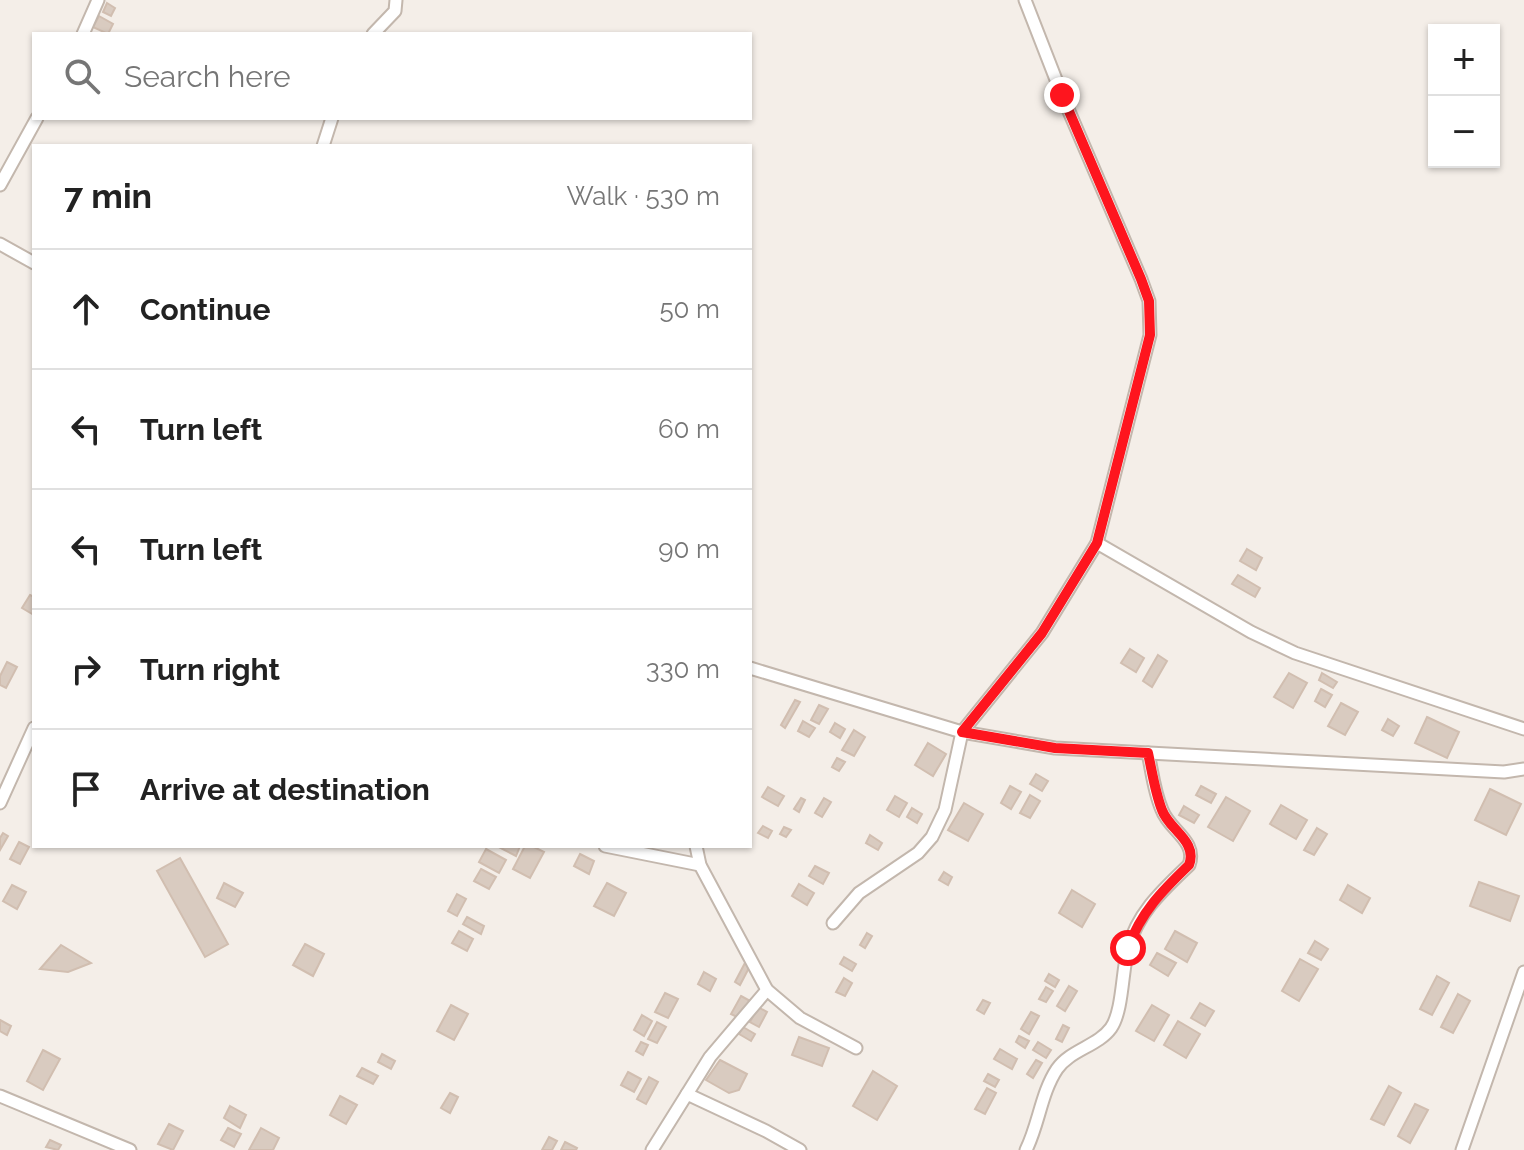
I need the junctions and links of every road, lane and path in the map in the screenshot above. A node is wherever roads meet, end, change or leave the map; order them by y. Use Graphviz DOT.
graph roads {
  1 [pos="98,0"];
  2 [pos="396,0"];
  3 [pos="1025,0"];
  4 [pos="84,32"];
  5 [pos="375,32"];
  6 [pos="36,120"];
  7 [pos="331,120"];
  8 [pos="324,144"];
  9 [pos="0,185"];
  10 [pos="0,244"];
  11 [pos="32,262"];
  12 [pos="1097,543"];
  13 [pos="752,669"];
  14 [pos="1524,729"];
  15 [pos="32,732"];
  16 [pos="962,732"];
  17 [pos="1148,753"];
  18 [pos="1524,769"];
  19 [pos="0,803"];
  20 [pos="615,848"];
  21 [pos="696,848"];
  22 [pos="700,865"];
  23 [pos="833,923"];
  24 [pos="1524,972"];
  25 [pos="767,990"];
  26 [pos="856,1048"];
  27 [pos="687,1094"];
  28 [pos="0,1096"];
  29 [pos="130,1150"];
  30 [pos="652,1150"];
  31 [pos="800,1150"];
  32 [pos="1026,1150"];
  33 [pos="1462,1150"];
  1 -- 4 [label="street"];
  2 -- 5 [label="street"];
  3 -- 12 [label="street"];
  6 -- 9 [label="street"];
  7 -- 8 [label="street"];
  10 -- 11 [label="street"];
  12 -- 14 [label="street"];
  12 -- 16 [label="street"];
  13 -- 16 [label="street"];
  15 -- 19 [label="street"];
  16 -- 17 [label="street"];
  16 -- 23 [label="street"];
  17 -- 18 [label="street"];
  17 -- 32 [label="street"];
  20 -- 22 [label="street"];
  21 -- 22 [label="street"];
  22 -- 25 [label="street"];
  24 -- 33 [label="street"];
  25 -- 26 [label="street"];
  25 -- 27 [label="street"];
  27 -- 30 [label="street"];
  27 -- 31 [label="street"];
  28 -- 29 [label="street"];
}
